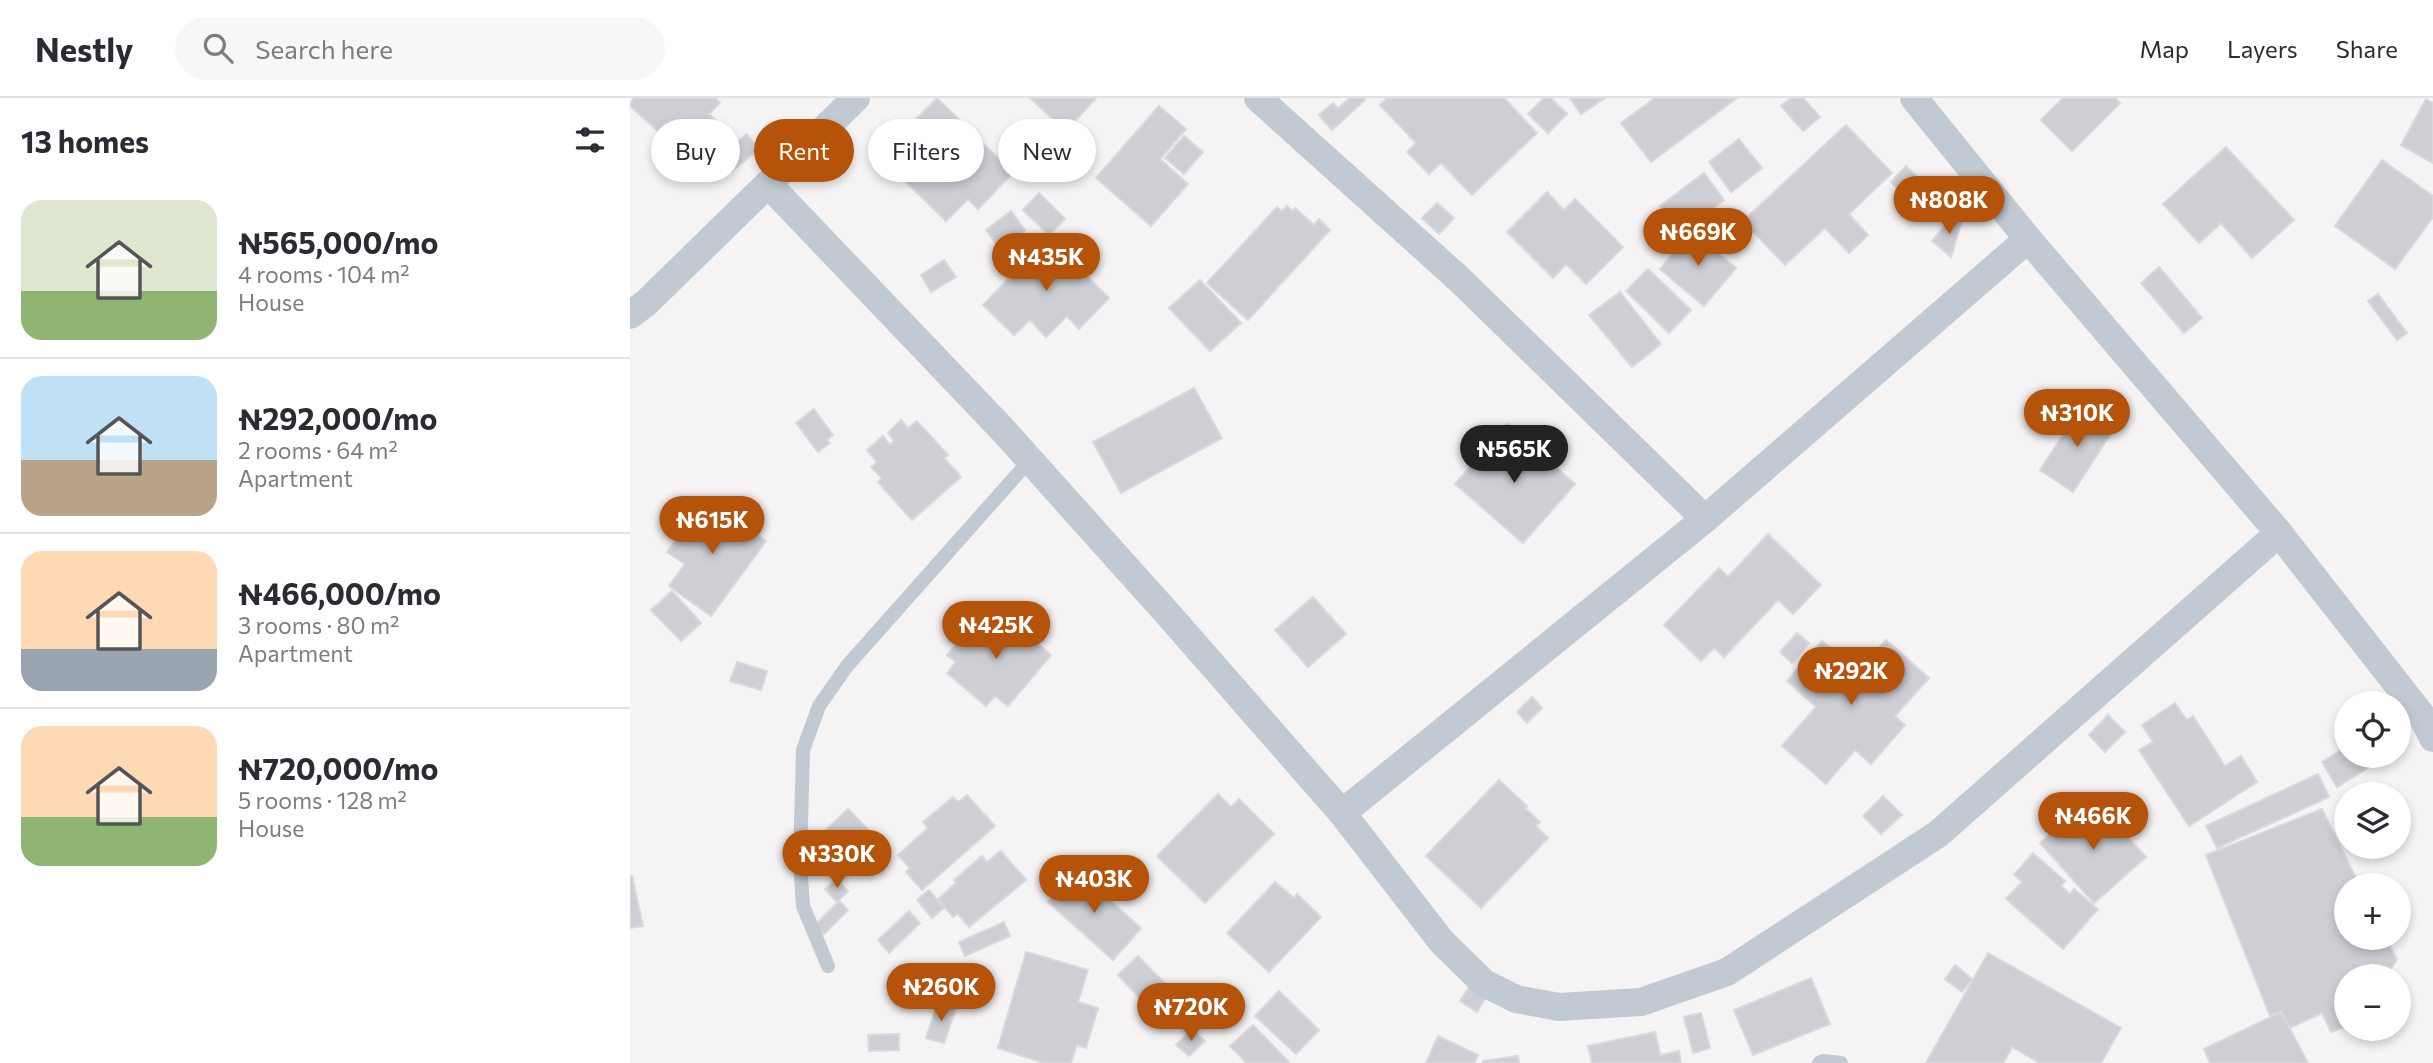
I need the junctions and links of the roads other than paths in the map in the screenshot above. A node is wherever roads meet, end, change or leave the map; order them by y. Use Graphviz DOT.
graph roads {
  1 [pos="856,98"];
  2 [pos="1258,98"];
  3 [pos="1914,98"];
  4 [pos="768,184"];
  5 [pos="2028,239"];
  6 [pos="630,315"];
  7 [pos="1030,460"];
  8 [pos="1705,519"];
  9 [pos="2279,533"];
  10 [pos="2429,720"];
  11 [pos="1342,813"];
  12 [pos="828,966"];
  13 [pos="1819,1063"];
  14 [pos="1841,1063"];
  1 -- 4 [label="street"];
  2 -- 8 [label="street"];
  3 -- 5 [label="street"];
  4 -- 6 [label="street"];
  4 -- 7 [label="street"];
  5 -- 8 [label="street"];
  5 -- 9 [label="street"];
  7 -- 11 [label="street"];
  7 -- 12 [label="lane"];
  8 -- 11 [label="street"];
  9 -- 10 [label="street"];
  9 -- 11 [label="street"];
  13 -- 14 [label="lane"];
}
